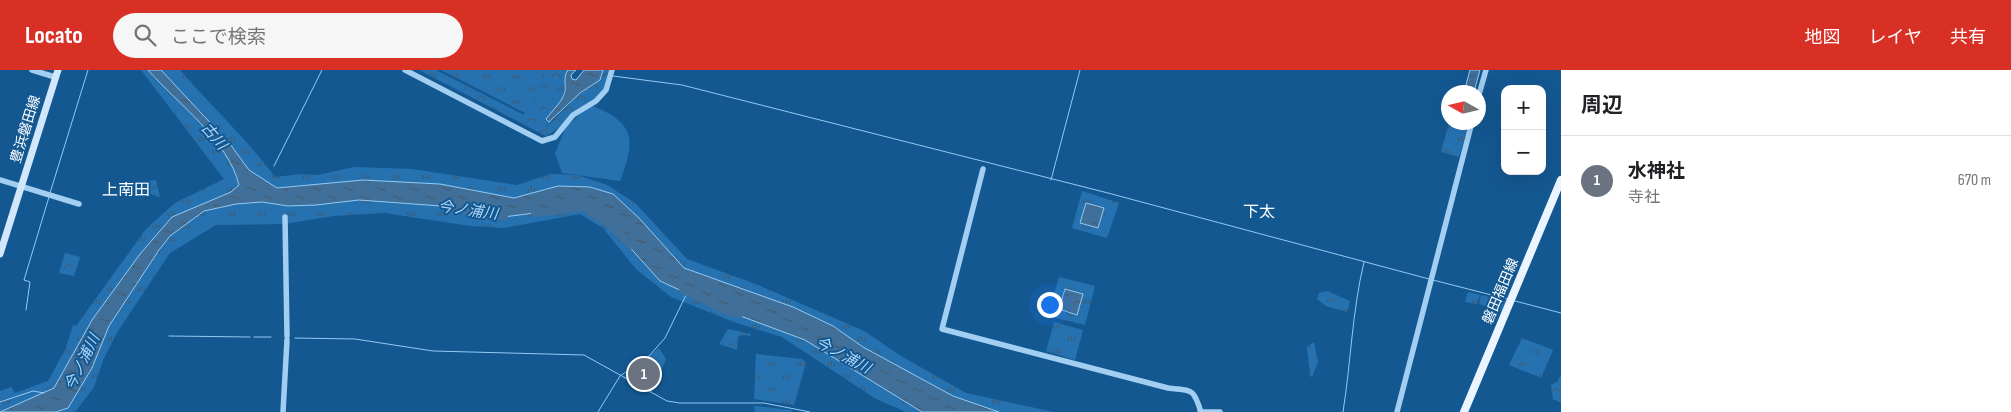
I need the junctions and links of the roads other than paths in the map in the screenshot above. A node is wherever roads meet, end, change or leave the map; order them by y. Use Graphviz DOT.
graph roads {
  1 [pos="32,70"];
  2 [pos="405,70"];
  3 [pos="612,70"];
  4 [pos="1486,70"];
  5 [pos="57,73"];
  6 [pos="1482,85"];
  7 [pos="1470,130"];
  8 [pos="983,169"];
  9 [pos="0,180"];
  10 [pos="1561,180"];
  11 [pos="20,186"];
  12 [pos="79,204"];
  13 [pos="285,217"];
  14 [pos="0,254"];
  15 [pos="283,412"];
  16 [pos="1200,412"];
  17 [pos="1220,412"];
  18 [pos="1397,412"];
  19 [pos="1464,412"];
  1 -- 5 [label="street"];
  2 -- 3 [label="street"];
  4 -- 6 [label="street"];
  5 -- 11 [label="main road, 豊浜磐田線"];
  7 -- 18 [label="street"];
  8 -- 16 [label="street"];
  9 -- 11 [label="street"];
  10 -- 19 [label="main road, 磐田福田線"];
  11 -- 12 [label="street"];
  11 -- 14 [label="main road, 豊浜磐田線"];
  13 -- 15 [label="street"];
  16 -- 17 [label="street"];
}
